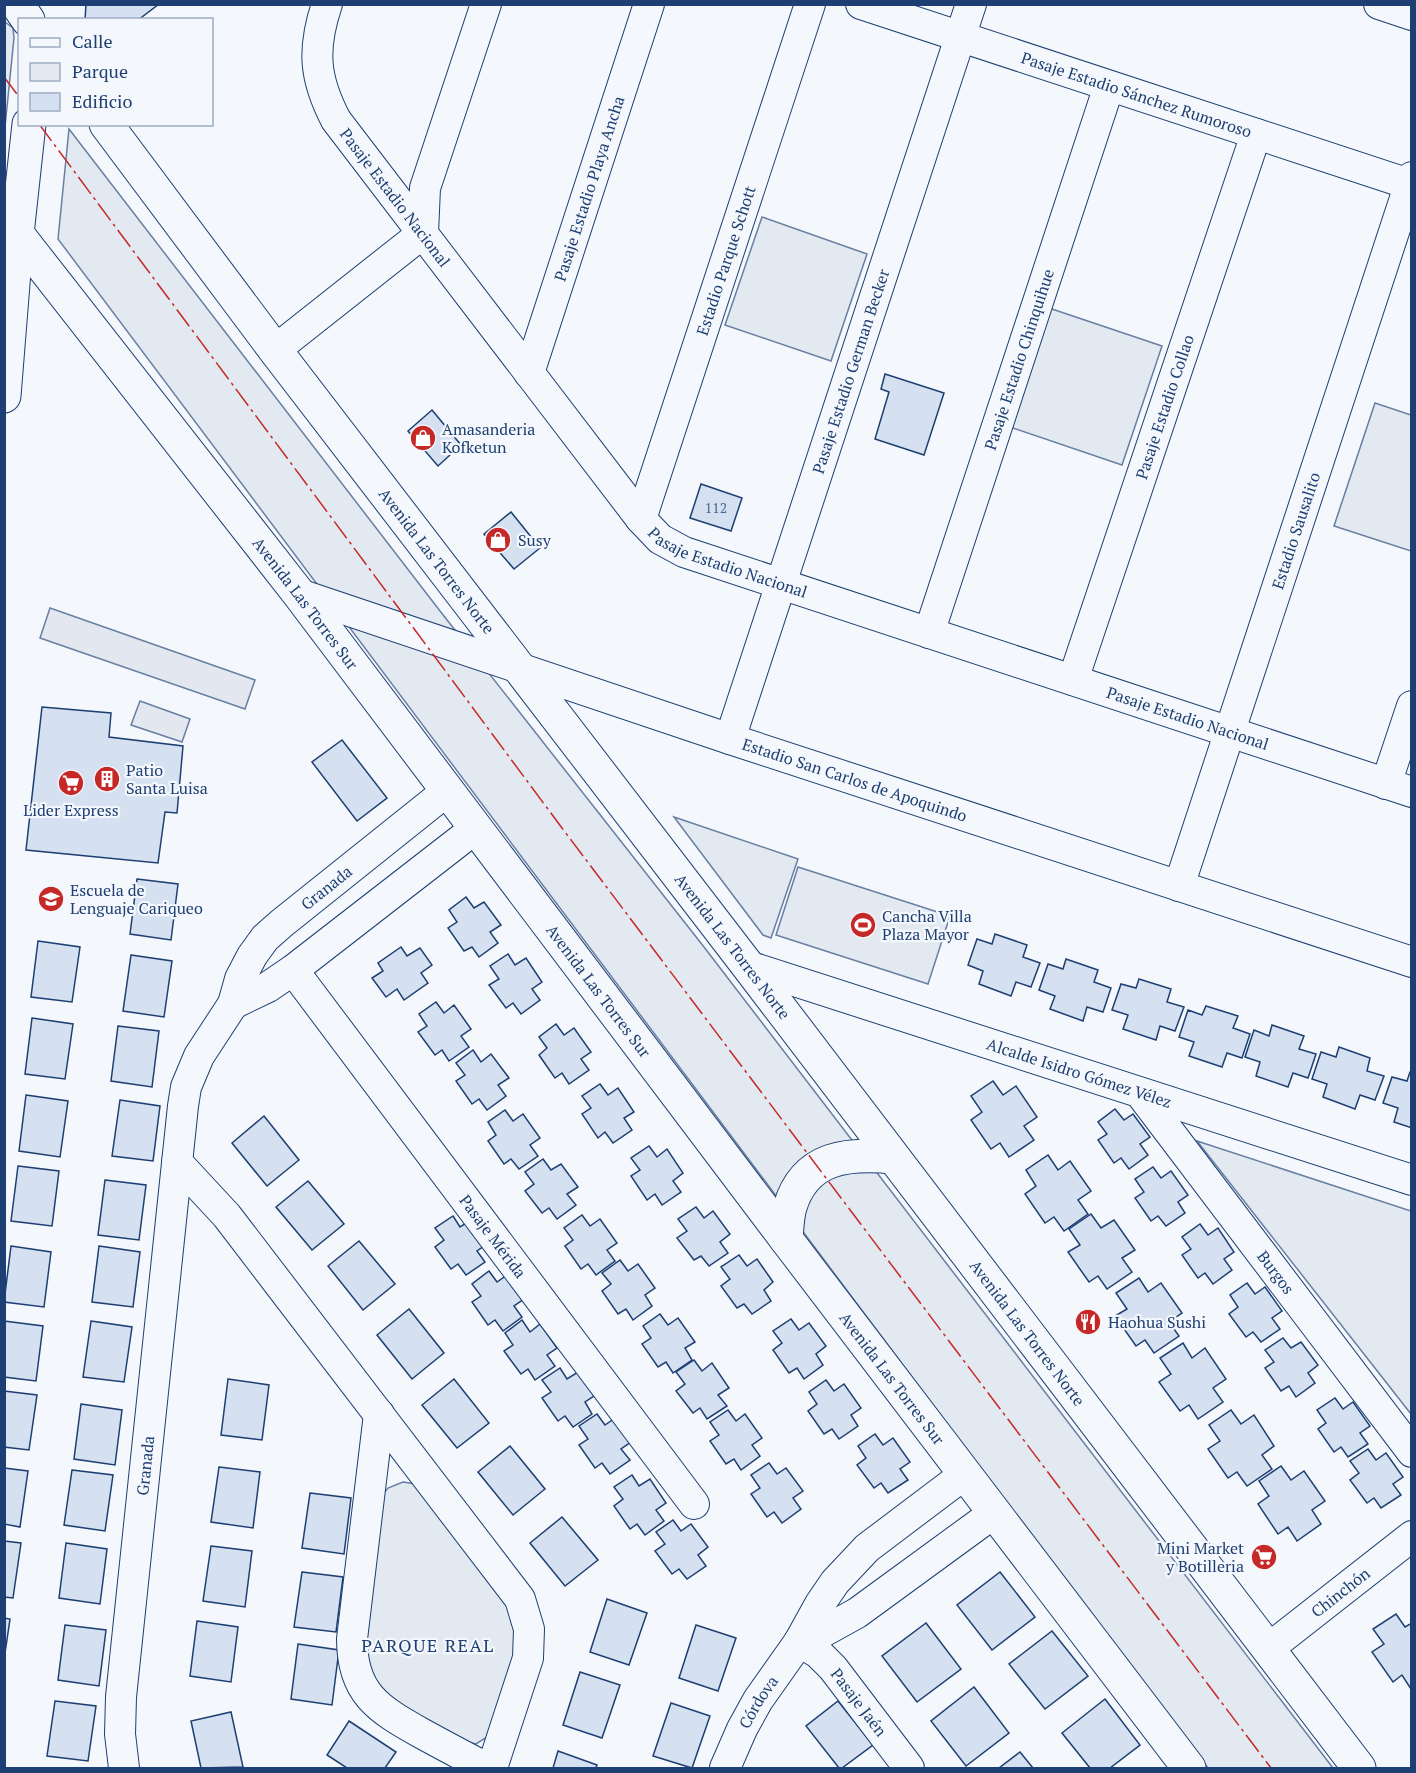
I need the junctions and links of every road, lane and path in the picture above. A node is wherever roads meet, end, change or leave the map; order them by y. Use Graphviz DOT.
graph roads {
  1 [pos="17,4"];
  2 [pos="327,4"];
  3 [pos="486,4"];
  4 [pos="649,4"];
  5 [pos="810,4"];
  6 [pos="861,4"];
  7 [pos="971,4"];
  8 [pos="1379,4"];
  9 [pos="1412,15"];
  10 [pos="27,18"];
  11 [pos="960,37"];
  12 [pos="1109,86"];
  13 [pos="28,126"];
  14 [pos="107,126"];
  15 [pos="1256,134"];
  16 [pos="1411,182"];
  17 [pos="10,226"];
  18 [pos="423,233"];
  19 [pos="275,350"];
  20 [pos="529,373"];
  21 [pos="4,396"];
  22 [pos="641,519"];
  23 [pos="781,584"];
  24 [pos="299,594"];
  25 [pos="929,633"];
  26 [pos="521,669"];
  27 [pos="1073,680"];
  28 [pos="1412,706"];
  29 [pos="1229,732"];
  30 [pos="730,739"];
  31 [pos="1399,788"];
  32 [pos="447,791"];
  33 [pos="476,828"];
  34 [pos="1179,886"];
  35 [pos="1412,962"];
  36 [pos="748,966"];
  37 [pos="293,970"];
  38 [pos="233,1004"];
  39 [pos="1140,1093"];
  40 [pos="893,1157"];
  41 [pos="177,1161"];
  42 [pos="1412,1180"];
  43 [pos="786,1239"];
  44 [pos="379,1414"];
  45 [pos="1412,1452"];
  46 [pos="965,1474"];
  47 [pos="694,1504"];
  48 [pos="994,1513"];
  49 [pos="1412,1536"];
  50 [pos="853,1561"];
  51 [pos="876,1599"];
  52 [pos="799,1642"];
  53 [pos="1268,1649"];
  54 [pos="124,1768"];
  55 [pos="487,1768"];
  56 [pos="492,1768"];
  57 [pos="725,1768"];
  58 [pos="909,1768"];
  59 [pos="1189,1768"];
  60 [pos="1359,1768"];
  1 -- 10 [label="street"];
  2 -- 18 [label="street, Pasaje Estadio Nacional"];
  3 -- 18 [label="street"];
  4 -- 20 [label="street, Pasaje Estadio Playa Ancha"];
  5 -- 22 [label="street, Estadio Parque Schott"];
  6 -- 11 [label="street, Pasaje Estadio Sánchez Rumoroso"];
  7 -- 11 [label="street, Pasaje Estadio German Becker"];
  8 -- 9 [label="street"];
  11 -- 12 [label="street, Pasaje Estadio Sánchez Rumoroso"];
  11 -- 23 [label="street, Pasaje Estadio German Becker"];
  12 -- 15 [label="street, Pasaje Estadio Sánchez Rumoroso"];
  12 -- 25 [label="street, Pasaje Estadio Chinquihue"];
  13 -- 17 [label="street"];
  14 -- 19 [label="street, Avenida Las Torres Norte"];
  15 -- 16 [label="street, Pasaje Estadio Sánchez Rumoroso"];
  15 -- 27 [label="street, Pasaje Estadio Collao"];
  16 -- 29 [label="street, Estadio Sausalito"];
  17 -- 21 [label="street"];
  17 -- 24 [label="street, Avenida Las Torres Sur"];
  18 -- 19 [label="street"];
  18 -- 20 [label="street, Pasaje Estadio Nacional"];
  19 -- 26 [label="street, Avenida Las Torres Norte"];
  20 -- 22 [label="street, Pasaje Estadio Nacional"];
  22 -- 23 [label="street, Pasaje Estadio Nacional"];
  23 -- 25 [label="street, Pasaje Estadio Nacional"];
  23 -- 30 [label="street, Pasaje Estadio German Becker"];
  24 -- 26 [label="street, Estadio San Carlos de Apoquindo"];
  24 -- 32 [label="street, Avenida Las Torres Sur"];
  25 -- 27 [label="street, Pasaje Estadio Nacional"];
  26 -- 30 [label="street, Estadio San Carlos de Apoquindo"];
  26 -- 36 [label="street, Avenida Las Torres Norte"];
  27 -- 29 [label="street, Pasaje Estadio Nacional"];
  28 -- 31 [label="street"];
  29 -- 31 [label="street, Pasaje Estadio Nacional"];
  29 -- 34 [label="street, Estadio Sausalito"];
  30 -- 34 [label="street, Estadio San Carlos de Apoquindo"];
  32 -- 33 [label="street, Avenida Las Torres Sur"];
  32 -- 38 [label="street, Granada"];
  33 -- 37 [label="street"];
  33 -- 43 [label="street, Avenida Las Torres Sur"];
  34 -- 35 [label="street, Estadio San Carlos de Apoquindo"];
  36 -- 39 [label="street, Alcalde Isidro Gómez Vélez"];
  36 -- 40 [label="street, Avenida Las Torres Norte"];
  37 -- 38 [label="street"];
  37 -- 47 [label="street, Pasaje Mérida"];
  38 -- 41 [label="street, Granada"];
  39 -- 42 [label="street, Alcalde Isidro Gómez Vélez"];
  39 -- 45 [label="street, Burgos"];
  40 -- 43 [label="street"];
  40 -- 53 [label="street, Avenida Las Torres Norte"];
  41 -- 44 [label="street"];
  41 -- 54 [label="street, Granada"];
  43 -- 46 [label="street, Avenida Las Torres Sur"];
  44 -- 55 [label="street"];
  44 -- 56 [label="street"];
  46 -- 48 [label="street, Avenida Las Torres Sur"];
  46 -- 50 [label="street, Córdova"];
  48 -- 51 [label="street"];
  48 -- 59 [label="street, Avenida Las Torres Sur"];
  49 -- 53 [label="street, Chinchón"];
  50 -- 51 [label="street"];
  50 -- 52 [label="street, Córdova"];
  51 -- 52 [label="street"];
  52 -- 57 [label="street, Córdova"];
  52 -- 58 [label="street, Pasaje Jaén"];
  53 -- 60 [label="street, Avenida Las Torres Norte"];
}
